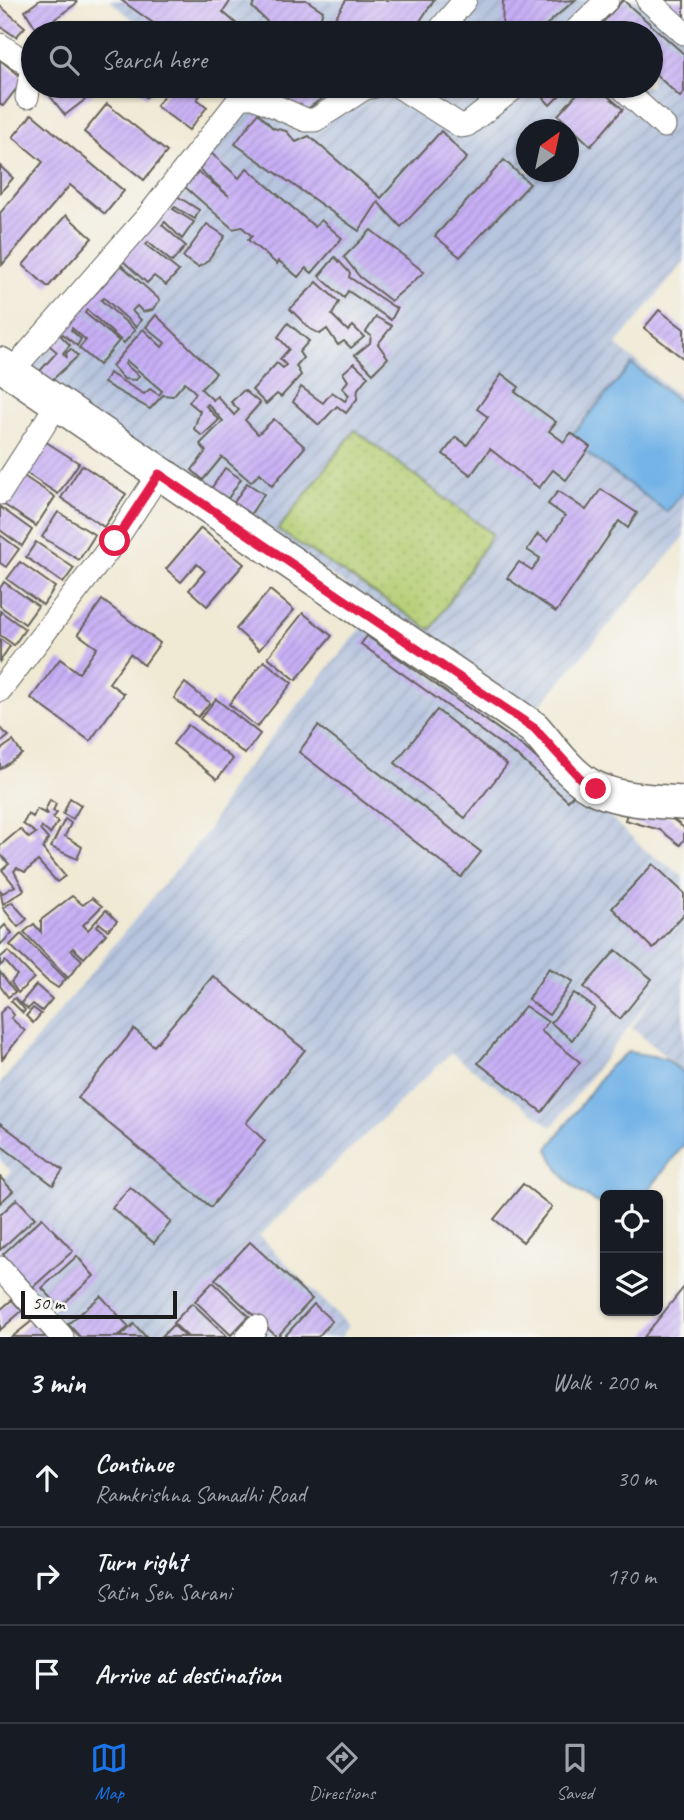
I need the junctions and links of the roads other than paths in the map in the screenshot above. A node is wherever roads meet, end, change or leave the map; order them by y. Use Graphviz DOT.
graph roads {
  1 [pos="465,0"];
  2 [pos="607,0"];
  3 [pos="648,0"];
  4 [pos="447,21"];
  5 [pos="585,21"];
  6 [pos="684,33"];
  7 [pos="0,45"];
  8 [pos="21,59"];
  9 [pos="240,98"];
  10 [pos="256,98"];
  11 [pos="349,98"];
  12 [pos="417,98"];
  13 [pos="502,98"];
  14 [pos="633,98"];
  15 [pos="664,126"];
  16 [pos="5,368"];
  17 [pos="58,403"];
  18 [pos="159,474"];
  19 [pos="0,493"];
  20 [pos="0,690"];
  21 [pos="684,803"];
  22 [pos="0,1268"];
  23 [pos="62,1337"];
  1 -- 4 [label="street"];
  2 -- 5 [label="street"];
  3 -- 6 [label="street"];
  7 -- 8 [label="street"];
  9 -- 16 [label="street"];
  10 -- 11 [label="street"];
  12 -- 13 [label="street"];
  14 -- 15 [label="street"];
  16 -- 17 [label="main road"];
  17 -- 18 [label="main road"];
  17 -- 19 [label="street"];
  18 -- 20 [label="street"];
  18 -- 21 [label="main road"];
  22 -- 23 [label="street"];
}
